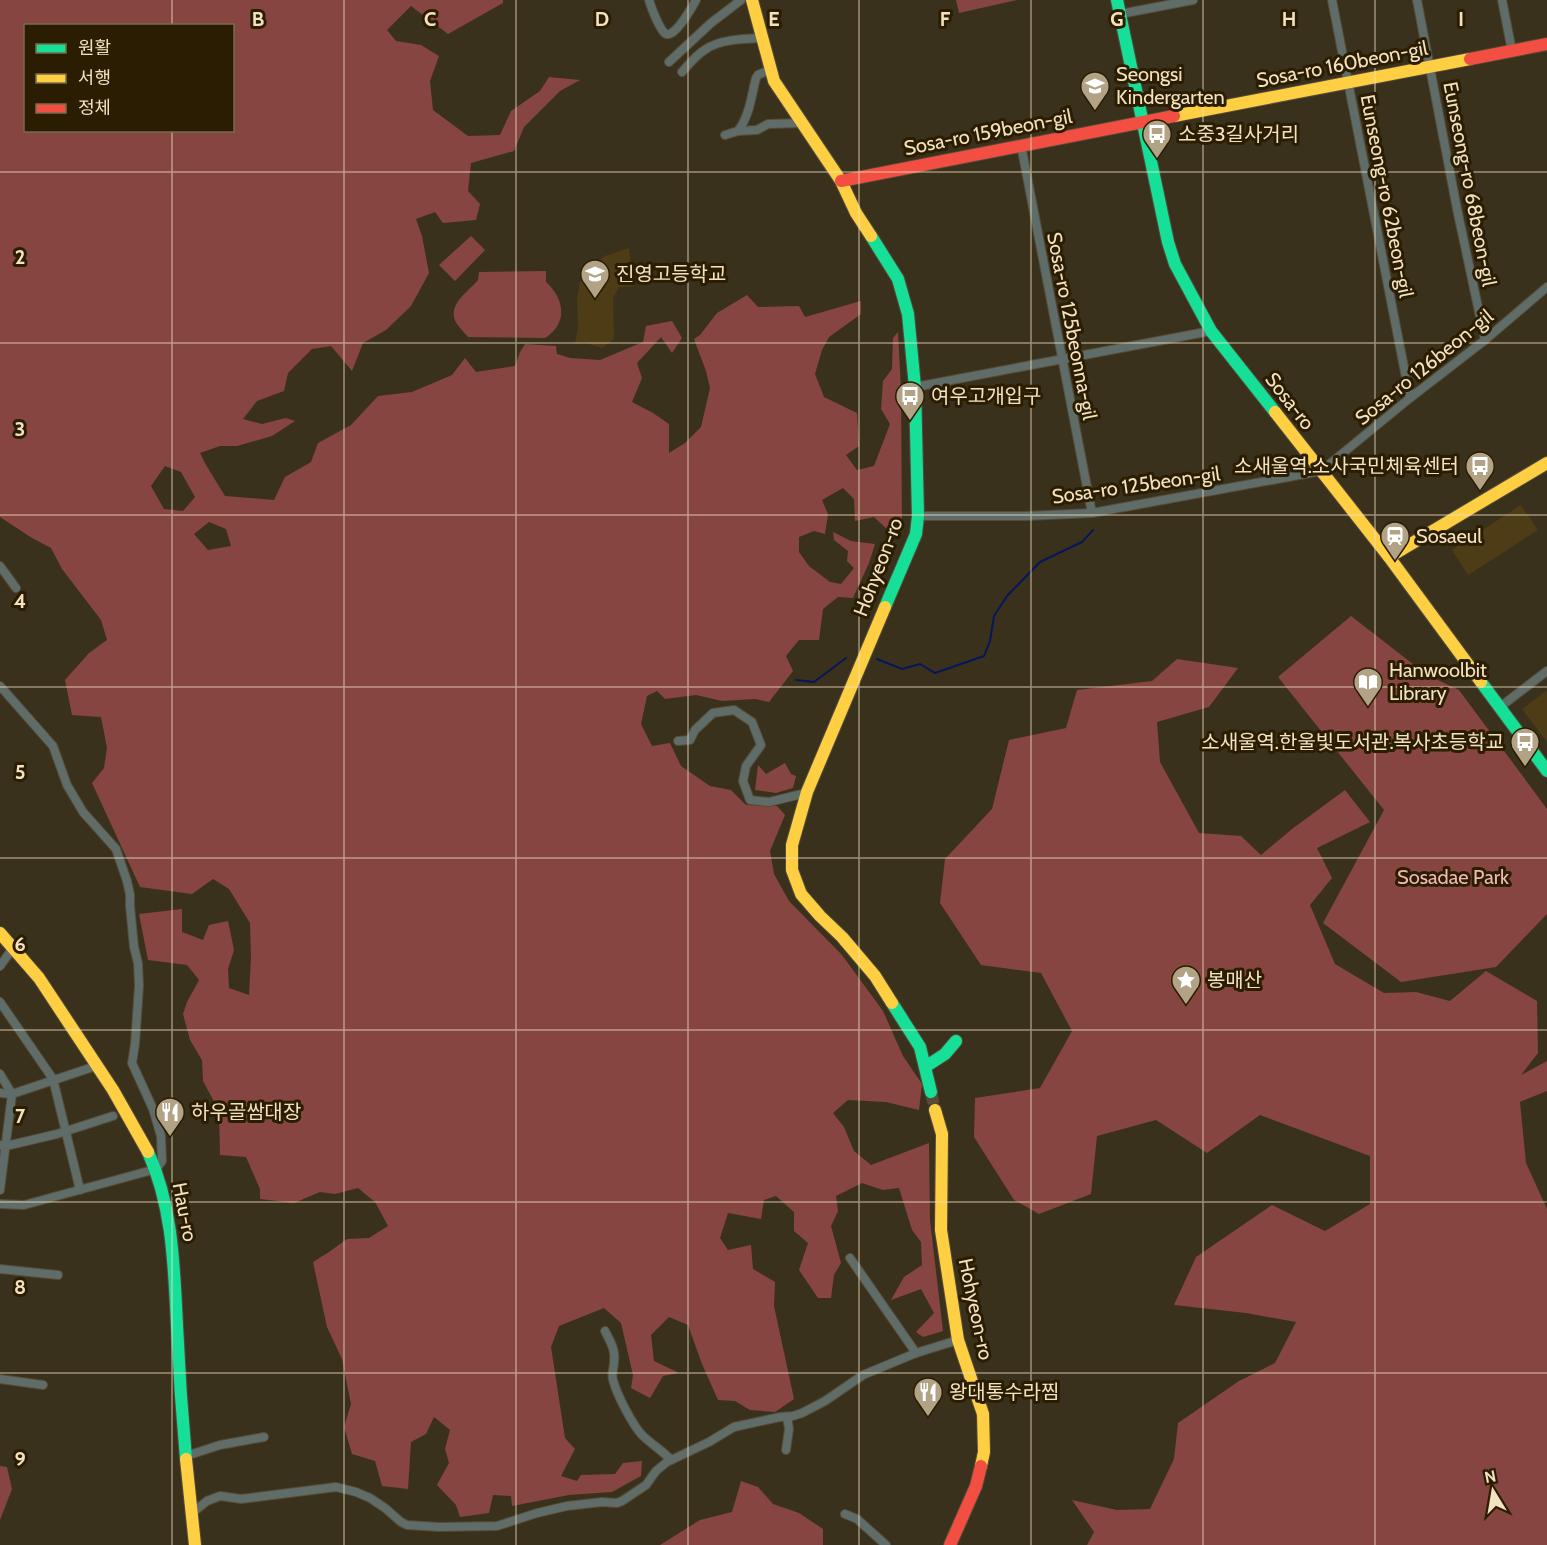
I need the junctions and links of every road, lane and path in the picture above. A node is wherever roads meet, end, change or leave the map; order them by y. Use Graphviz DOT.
graph roads {
  1 [pos="648,0"];
  2 [pos="696,0"];
  3 [pos="741,0"];
  4 [pos="752,0"];
  5 [pos="1117,0"];
  6 [pos="1193,0"];
  7 [pos="1332,0"];
  8 [pos="1417,0"];
  9 [pos="1502,0"];
  10 [pos="1120,14"];
  11 [pos="762,38"];
  12 [pos="1547,44"];
  13 [pos="1512,51"];
  14 [pos="669,62"];
  15 [pos="1430,67"];
  16 [pos="771,69"];
  17 [pos="682,72"];
  18 [pos="1348,83"];
  19 [pos="1143,121"];
  20 [pos="802,123"];
  21 [pos="738,131"];
  22 [pos="725,135"];
  23 [pos="1021,145"];
  24 [pos="841,181"];
  25 [pos="1547,287"];
  26 [pos="1211,331"];
  27 [pos="1485,340"];
  28 [pos="1062,359"];
  29 [pos="915,387"];
  30 [pos="1410,398"];
  31 [pos="1547,463"];
  32 [pos="1321,471"];
  33 [pos="1092,513"];
  34 [pos="918,516"];
  35 [pos="1389,557"];
  36 [pos="0,566"];
  37 [pos="16,588"];
  38 [pos="1547,671"];
  39 [pos="0,686"];
  40 [pos="1500,706"];
  41 [pos="678,741"];
  42 [pos="1547,771"];
  43 [pos="806,794"];
  44 [pos="0,933"];
  45 [pos="13,948"];
  46 [pos="0,966"];
  47 [pos="0,1002"];
  48 [pos="956,1041"];
  49 [pos="96,1066"];
  50 [pos="925,1067"];
  51 [pos="0,1074"];
  52 [pos="53,1079"];
  53 [pos="0,1092"];
  54 [pos="931,1092"];
  55 [pos="12,1094"];
  56 [pos="935,1110"];
  57 [pos="113,1116"];
  58 [pos="65,1131"];
  59 [pos="3,1146"];
  60 [pos="156,1169"];
  61 [pos="0,1190"];
  62 [pos="80,1190"];
  63 [pos="0,1204"];
  64 [pos="849,1258"];
  65 [pos="0,1269"];
  66 [pos="58,1275"];
  67 [pos="605,1331"];
  68 [pos="958,1340"];
  69 [pos="916,1353"];
  70 [pos="0,1379"];
  71 [pos="43,1385"];
  72 [pos="787,1417"];
  73 [pos="264,1437"];
  74 [pos="786,1450"];
  75 [pos="186,1456"];
  76 [pos="671,1460"];
  77 [pos="192,1513"];
  78 [pos="845,1514"];
  79 [pos="195,1545"];
  80 [pos="886,1545"];
  81 [pos="950,1545"];
  1 -- 2 [label="street"];
  3 -- 14 [label="street"];
  4 -- 11 [label="street, Hohyeon-ro"];
  5 -- 10 [label="street, Sosa-ro"];
  6 -- 10 [label="street"];
  7 -- 18 [label="street, Eunseong-ro 62beon-gil"];
  8 -- 15 [label="street, Eunseong-ro 68beon-gil"];
  9 -- 13 [label="street"];
  10 -- 19 [label="street, Sosa-ro"];
  11 -- 16 [label="street, Hohyeon-ro"];
  11 -- 17 [label="street"];
  12 -- 13 [label="street, Sosa-ro 160beon-gil"];
  13 -- 15 [label="street, Sosa-ro 160beon-gil"];
  15 -- 18 [label="street, Sosa-ro 160beon-gil"];
  15 -- 27 [label="street, Eunseong-ro 68beon-gil"];
  16 -- 20 [label="street, Hohyeon-ro"];
  16 -- 21 [label="street"];
  18 -- 19 [label="street, Sosa-ro 160beon-gil"];
  18 -- 30 [label="street, Eunseong-ro 62beon-gil"];
  19 -- 23 [label="street, Sosa-ro 159beon-gil"];
  19 -- 26 [label="street, Sosa-ro"];
  20 -- 21 [label="street"];
  20 -- 24 [label="street, Hohyeon-ro"];
  21 -- 22 [label="street"];
  23 -- 24 [label="street, Sosa-ro 159beon-gil"];
  23 -- 28 [label="street, Sosa-ro 125beonna-gil"];
  24 -- 29 [label="street, Hohyeon-ro"];
  25 -- 27 [label="street, Sosa-ro 126beon-gil"];
  26 -- 28 [label="street"];
  26 -- 32 [label="street, Sosa-ro"];
  27 -- 30 [label="street, Sosa-ro 126beon-gil"];
  28 -- 29 [label="street"];
  28 -- 33 [label="street, Sosa-ro 125beonna-gil"];
  29 -- 34 [label="street, Hohyeon-ro"];
  30 -- 32 [label="street, Sosa-ro 126beon-gil"];
  31 -- 35 [label="street"];
  32 -- 33 [label="street, Sosa-ro 125beon-gil"];
  32 -- 35 [label="street, Sosa-ro"];
  33 -- 34 [label="street, Sosa-ro 125beon-gil"];
  34 -- 43 [label="street, Hohyeon-ro"];
  35 -- 40 [label="street, Sosa-ro"];
  36 -- 37 [label="street"];
  38 -- 40 [label="street"];
  39 -- 60 [label="street"];
  40 -- 42 [label="street, Sosa-ro"];
  41 -- 43 [label="street"];
  43 -- 50 [label="street, Hohyeon-ro"];
  44 -- 45 [label="street, Hau-ro"];
  45 -- 46 [label="street"];
  45 -- 49 [label="street, Hau-ro"];
  47 -- 52 [label="street"];
  48 -- 50 [label="street"];
  49 -- 52 [label="street"];
  49 -- 60 [label="street, Hau-ro"];
  50 -- 54 [label="street, Hohyeon-ro"];
  51 -- 55 [label="street"];
  52 -- 55 [label="street"];
  52 -- 58 [label="street"];
  53 -- 55 [label="street"];
  55 -- 59 [label="street"];
  56 -- 68 [label="street, Hohyeon-ro"];
  57 -- 58 [label="street"];
  58 -- 59 [label="street"];
  58 -- 62 [label="street"];
  59 -- 61 [label="street"];
  60 -- 62 [label="street"];
  60 -- 75 [label="street, Hau-ro"];
  62 -- 63 [label="street"];
  64 -- 69 [label="street"];
  65 -- 66 [label="street"];
  67 -- 76 [label="street"];
  68 -- 69 [label="street"];
  68 -- 81 [label="street, Hohyeon-ro"];
  69 -- 72 [label="street"];
  70 -- 71 [label="street"];
  72 -- 74 [label="street"];
  72 -- 76 [label="street"];
  73 -- 75 [label="street"];
  75 -- 77 [label="street, Hau-ro"];
  76 -- 77 [label="street"];
  77 -- 79 [label="street, Hau-ro"];
  78 -- 80 [label="street"];
}
